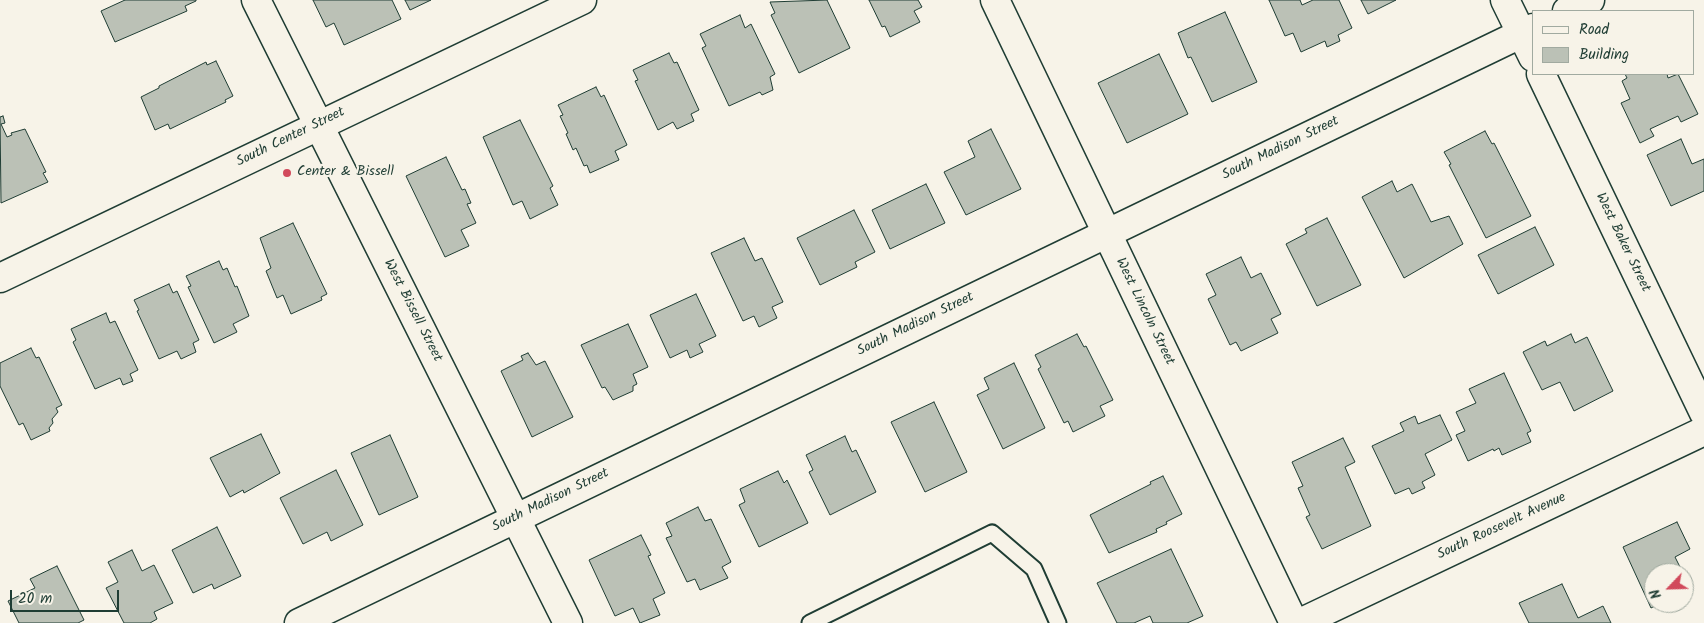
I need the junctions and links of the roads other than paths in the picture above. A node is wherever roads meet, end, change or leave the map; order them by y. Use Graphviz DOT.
graph roads {
  1 [pos="256,0"];
  2 [pos="582,0"];
  3 [pos="995,0"];
  4 [pos="1505,0"];
  5 [pos="1590,0"];
  6 [pos="1569,10"];
  7 [pos="1529,40"];
  8 [pos="1541,75"];
  9 [pos="319,125"];
  10 [pos="1106,233"];
  11 [pos="0,278"];
  12 [pos="1704,413"];
  13 [pos="1704,430"];
  14 [pos="515,518"];
  15 [pos="299,623"];
  16 [pos="568,623"];
  17 [pos="810,623"];
  18 [pos="1058,623"];
  19 [pos="1294,623"];
  20 [pos="1300,623"];
  1 -- 9 [label="street, West Bissell Street"];
  2 -- 9 [label="street, South Center Street"];
  3 -- 10 [label="street, West Lincoln Street"];
  4 -- 7 [label="street"];
  5 -- 6 [label="street"];
  7 -- 10 [label="street, South Madison Street"];
  8 -- 12 [label="street, West Baker Street"];
  9 -- 11 [label="street, South Center Street"];
  9 -- 14 [label="street, West Bissell Street"];
  10 -- 14 [label="street, South Madison Street"];
  10 -- 19 [label="street, West Lincoln Street"];
  13 -- 20 [label="street, South Roosevelt Avenue"];
  14 -- 15 [label="street, South Madison Street"];
  14 -- 16 [label="street, West Bissell Street"];
  17 -- 18 [label="lane"];
}
